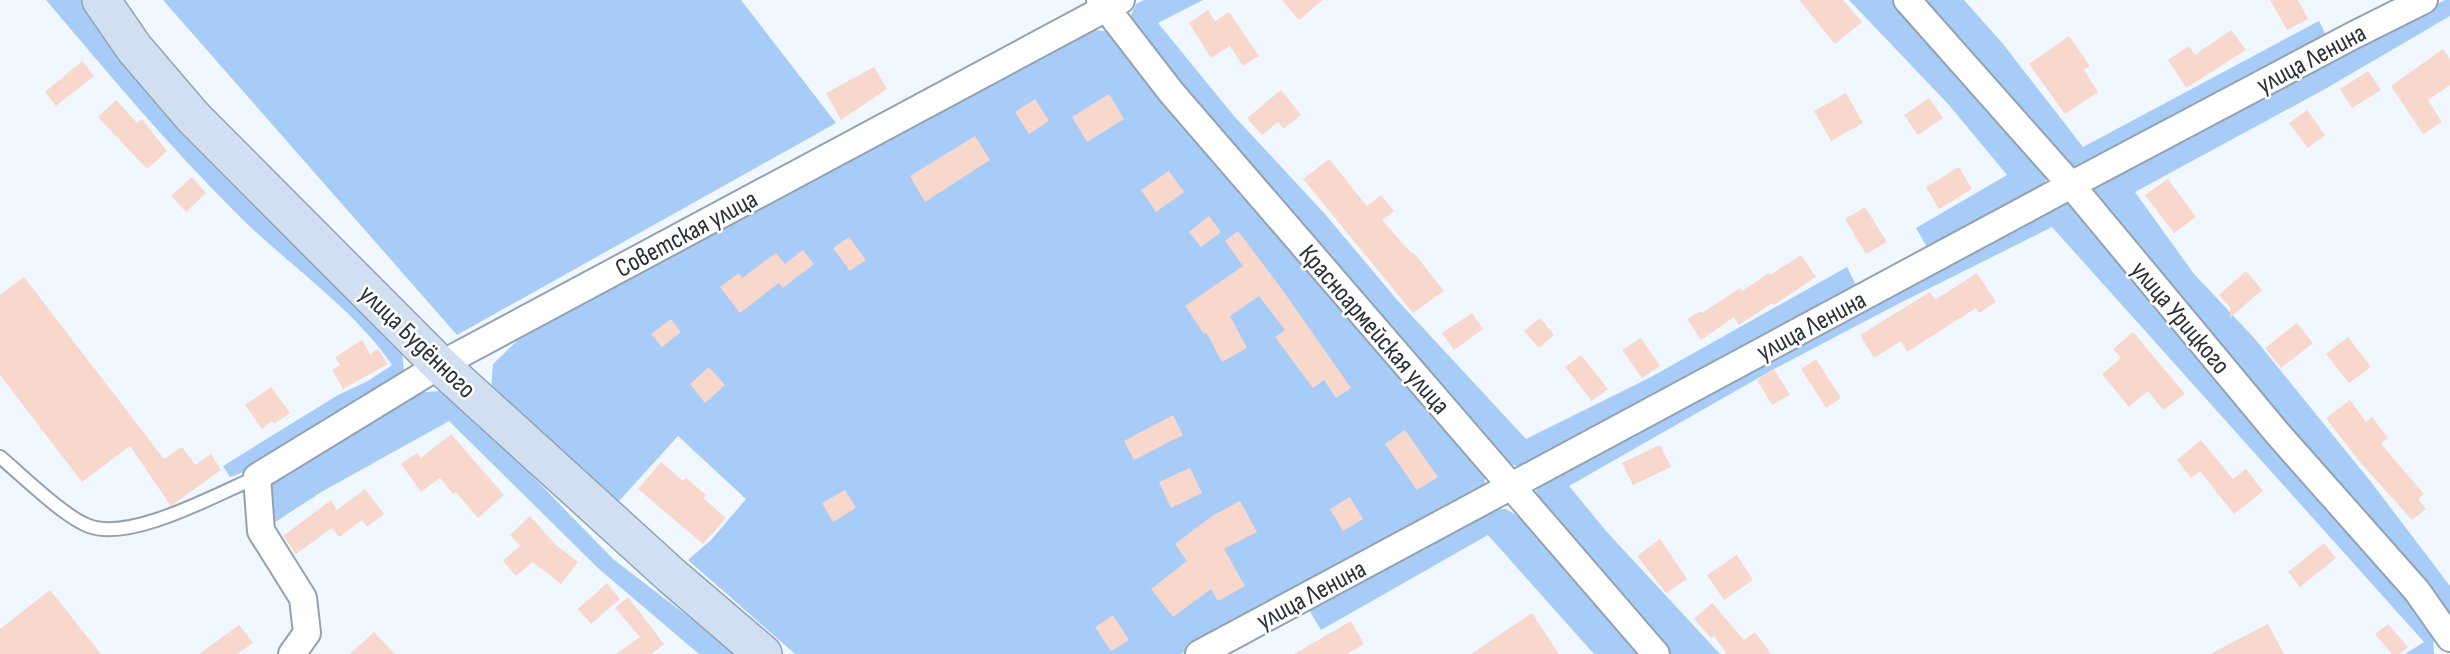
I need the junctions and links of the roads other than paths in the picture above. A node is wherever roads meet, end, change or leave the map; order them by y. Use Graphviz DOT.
graph roads {
  1 [pos="101,0"];
  2 [pos="1907,0"];
  3 [pos="2424,0"];
  4 [pos="1109,2"];
  5 [pos="2071,186"];
  6 [pos="439,365"];
  7 [pos="0,457"];
  8 [pos="257,477"];
  9 [pos="1511,486"];
  10 [pos="2450,638"];
  11 [pos="292,654"];
  12 [pos="763,654"];
  13 [pos="1199,654"];
  14 [pos="1656,654"];
  1 -- 6 [label="street, улица Будённого"];
  2 -- 5 [label="street, улица Урицкого"];
  3 -- 5 [label="street, улица Ленина"];
  4 -- 6 [label="street, Советская улица"];
  4 -- 9 [label="street, Красноармейская улица"];
  5 -- 9 [label="street, улица Ленина"];
  5 -- 10 [label="street, улица Урицкого"];
  6 -- 8 [label="street, Советская улица"];
  6 -- 12 [label="street, улица Будённого"];
  7 -- 8 [label="lane"];
  8 -- 11 [label="street"];
  9 -- 13 [label="street, улица Ленина"];
  9 -- 14 [label="street, Красноармейская улица"];
}
